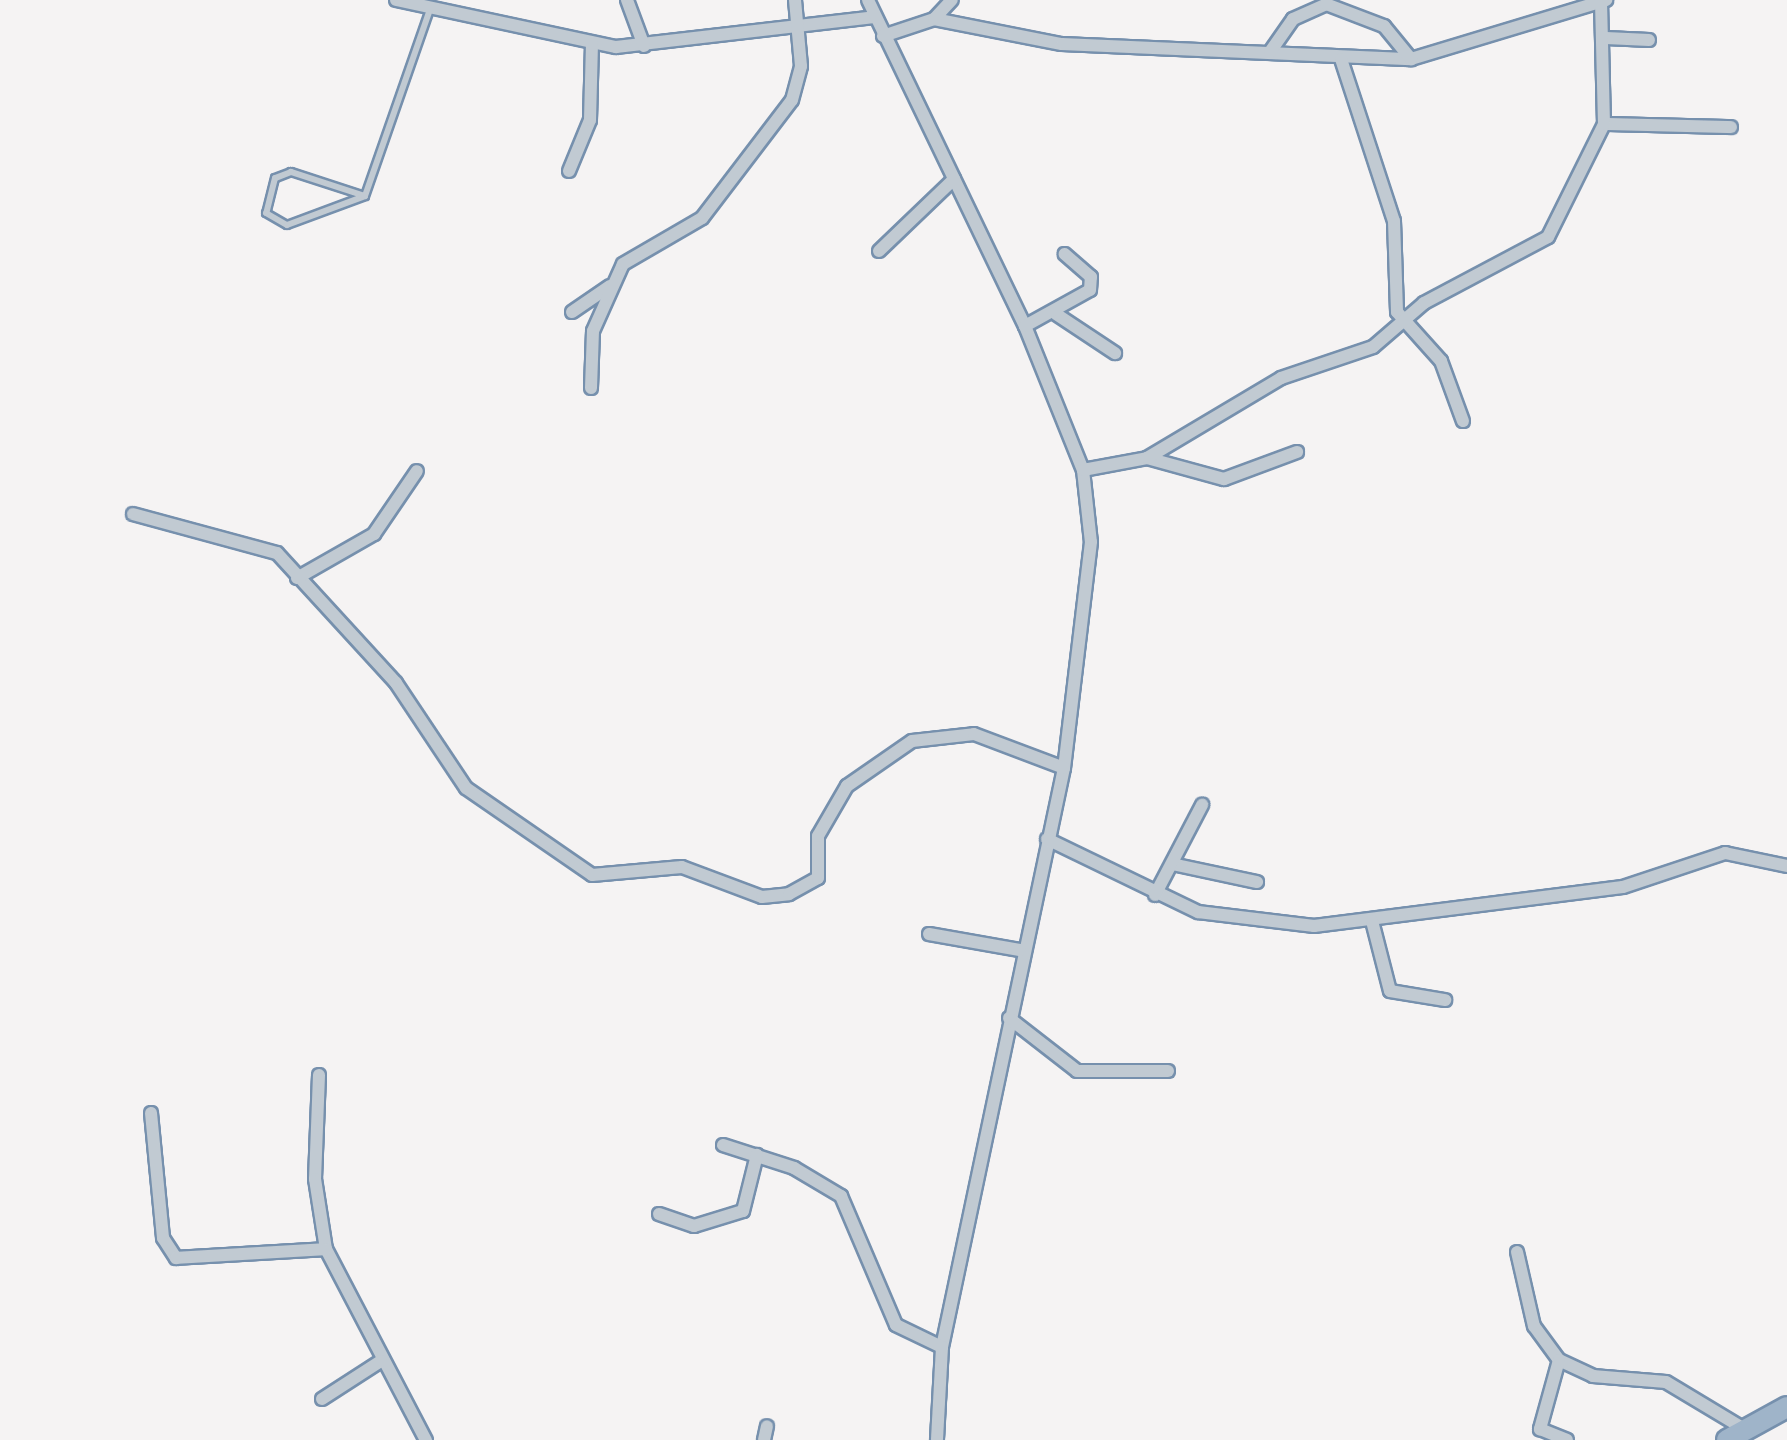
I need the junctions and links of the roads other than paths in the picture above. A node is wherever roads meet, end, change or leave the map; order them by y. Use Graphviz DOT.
graph roads {
  1 [pos="396,0"];
  2 [pos="628,0"];
  3 [pos="795,0"];
  4 [pos="868,0"];
  5 [pos="952,0"];
  6 [pos="1604,0"];
  7 [pos="430,9"];
  8 [pos="874,16"];
  9 [pos="934,19"];
  10 [pos="800,26"];
  11 [pos="884,36"];
  12 [pos="1606,38"];
  13 [pos="1649,40"];
  14 [pos="592,44"];
  15 [pos="644,46"];
  16 [pos="1270,52"];
  17 [pos="1411,58"];
  18 [pos="1340,59"];
  19 [pos="1604,124"];
  20 [pos="1731,127"];
  21 [pos="569,171"];
  22 [pos="954,179"];
  23 [pos="365,196"];
  24 [pos="880,251"];
  25 [pos="1065,254"];
  26 [pos="610,286"];
  27 [pos="572,312"];
  28 [pos="1056,314"];
  29 [pos="1405,322"];
  30 [pos="1025,326"];
  31 [pos="1114,353"];
  32 [pos="591,388"];
  33 [pos="1462,421"];
  34 [pos="1297,452"];
  35 [pos="1147,458"];
  36 [pos="1083,470"];
  37 [pos="417,471"];
  38 [pos="133,514"];
  39 [pos="296,578"];
  40 [pos="1064,768"];
  41 [pos="1202,805"];
  42 [pos="1047,839"];
  43 [pos="1172,864"];
  44 [pos="1787,866"];
  45 [pos="1257,882"];
  46 [pos="1155,896"];
  47 [pos="1372,921"];
  48 [pos="929,934"];
  49 [pos="1020,950"];
  50 [pos="1445,1000"];
  51 [pos="1009,1018"];
  52 [pos="1168,1071"];
  53 [pos="319,1075"];
  54 [pos="150,1114"];
  55 [pos="723,1145"];
  56 [pos="757,1155"];
  57 [pos="659,1214"];
  58 [pos="326,1249"];
  59 [pos="1518,1252"];
  60 [pos="942,1347"];
  61 [pos="382,1360"];
  62 [pos="1559,1360"];
  63 [pos="322,1399"];
  64 [pos="1787,1407"];
  65 [pos="1736,1435"];
  66 [pos="426,1440"];
  67 [pos="936,1440"];
  68 [pos="1567,1440"];
  1 -- 7 [label="street"];
  2 -- 15 [label="street"];
  3 -- 10 [label="street"];
  4 -- 8 [label="street"];
  5 -- 9 [label="street"];
  6 -- 12 [label="street"];
  6 -- 17 [label="street"];
  7 -- 14 [label="street"];
  7 -- 23 [label="lane"];
  8 -- 10 [label="street"];
  8 -- 11 [label="street"];
  9 -- 11 [label="street"];
  9 -- 16 [label="street"];
  10 -- 15 [label="street"];
  10 -- 26 [label="street"];
  11 -- 22 [label="street"];
  12 -- 13 [label="street"];
  12 -- 19 [label="street"];
  14 -- 15 [label="street"];
  14 -- 21 [label="street"];
  16 -- 17 [label="street"];
  16 -- 18 [label="street"];
  17 -- 18 [label="street"];
  18 -- 29 [label="street"];
  19 -- 20 [label="street"];
  19 -- 29 [label="street"];
  22 -- 24 [label="street"];
  22 -- 30 [label="street"];
  23 -- 23 [label="lane"];
  25 -- 28 [label="street"];
  26 -- 27 [label="street"];
  26 -- 32 [label="street"];
  28 -- 30 [label="street"];
  28 -- 31 [label="street"];
  29 -- 33 [label="street"];
  29 -- 35 [label="street"];
  30 -- 36 [label="street"];
  34 -- 35 [label="street"];
  35 -- 36 [label="street"];
  36 -- 40 [label="street"];
  37 -- 39 [label="street"];
  38 -- 39 [label="street"];
  39 -- 40 [label="street"];
  40 -- 42 [label="street"];
  41 -- 43 [label="street"];
  42 -- 46 [label="street"];
  42 -- 49 [label="street"];
  43 -- 45 [label="street"];
  43 -- 46 [label="street"];
  44 -- 47 [label="street"];
  46 -- 47 [label="street"];
  47 -- 50 [label="street"];
  48 -- 49 [label="street"];
  49 -- 51 [label="street"];
  51 -- 52 [label="street"];
  51 -- 60 [label="street"];
  53 -- 58 [label="street"];
  54 -- 58 [label="street"];
  55 -- 56 [label="street"];
  56 -- 57 [label="street"];
  56 -- 60 [label="street"];
  58 -- 61 [label="street"];
  59 -- 62 [label="street"];
  60 -- 67 [label="street"];
  61 -- 63 [label="street"];
  61 -- 66 [label="street"];
  62 -- 65 [label="street"];
  62 -- 68 [label="street"];
  64 -- 65 [label="highway"];
}
